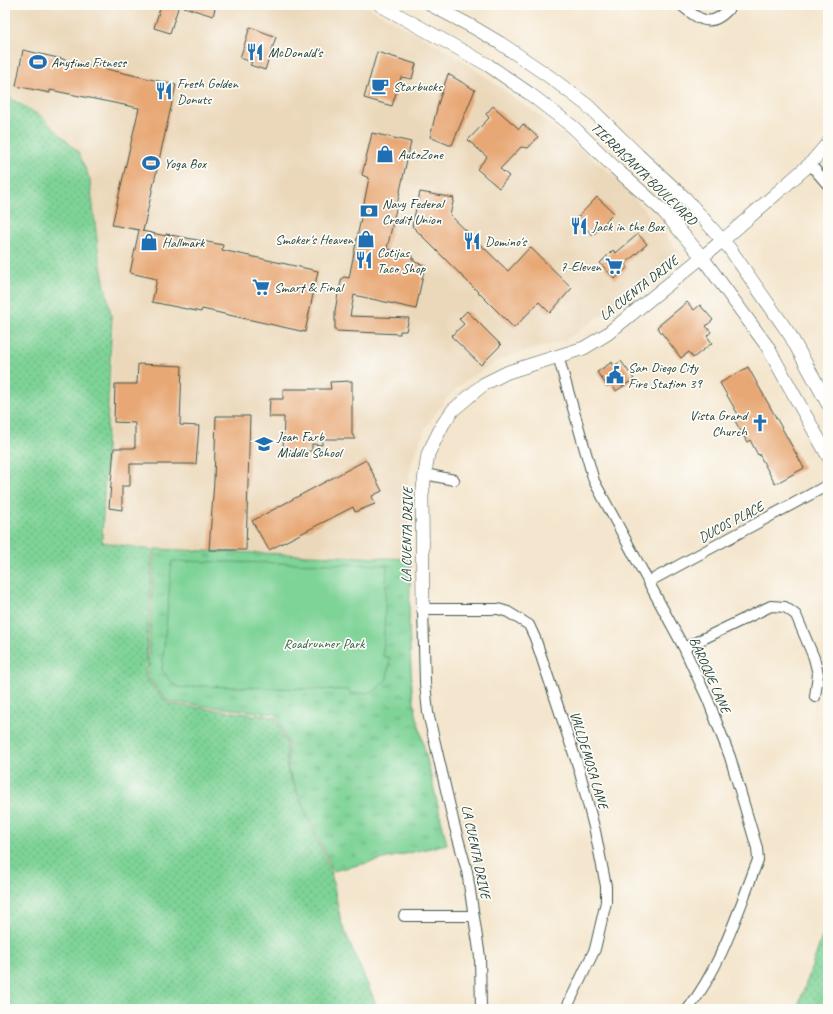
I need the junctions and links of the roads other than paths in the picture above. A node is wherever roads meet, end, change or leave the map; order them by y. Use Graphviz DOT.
graph roads {
  1 [pos="380,5"];
  2 [pos="431,5"];
  3 [pos="681,5"];
  4 [pos="732,5"];
  5 [pos="828,143"];
  6 [pos="810,164"];
  7 [pos="828,184"];
  8 [pos="722,241"];
  9 [pos="702,258"];
  10 [pos="558,356"];
  11 [pos="828,404"];
  12 [pos="828,456"];
  13 [pos="425,474"];
  14 [pos="454,480"];
  15 [pos="828,486"];
  16 [pos="648,582"];
  17 [pos="423,609"];
  18 [pos="684,648"];
  19 [pos="815,697"];
  20 [pos="404,916"];
  21 [pos="473,916"];
  22 [pos="481,1009"];
  23 [pos="566,1009"];
  24 [pos="688,1009"];
  1 -- 9 [label="main road, TIERRASANTA BOULEVARD"];
  2 -- 8 [label="main road, TIERRASANTA BOULEVARD"];
  3 -- 4 [label="street"];
  5 -- 6 [label="main road, LA CUENTA DRIVE"];
  6 -- 7 [label="street"];
  6 -- 8 [label="main road, LA CUENTA DRIVE"];
  8 -- 9 [label="main road, LA CUENTA DRIVE"];
  8 -- 11 [label="main road, TIERRASANTA BOULEVARD"];
  9 -- 10 [label="main road, LA CUENTA DRIVE"];
  9 -- 12 [label="main road, TIERRASANTA BOULEVARD"];
  10 -- 13 [label="main road, LA CUENTA DRIVE"];
  10 -- 16 [label="street, BAROQUE LANE"];
  13 -- 14 [label="street"];
  13 -- 17 [label="main road, LA CUENTA DRIVE"];
  15 -- 16 [label="street, DUCOS PLACE"];
  16 -- 18 [label="street, BAROQUE LANE"];
  17 -- 21 [label="street, LA CUENTA DRIVE"];
  17 -- 23 [label="street, VALLDEMOSA LANE"];
  18 -- 19 [label="street"];
  18 -- 24 [label="street, BAROQUE LANE"];
  20 -- 21 [label="street"];
  21 -- 22 [label="street, LA CUENTA DRIVE"];
}
